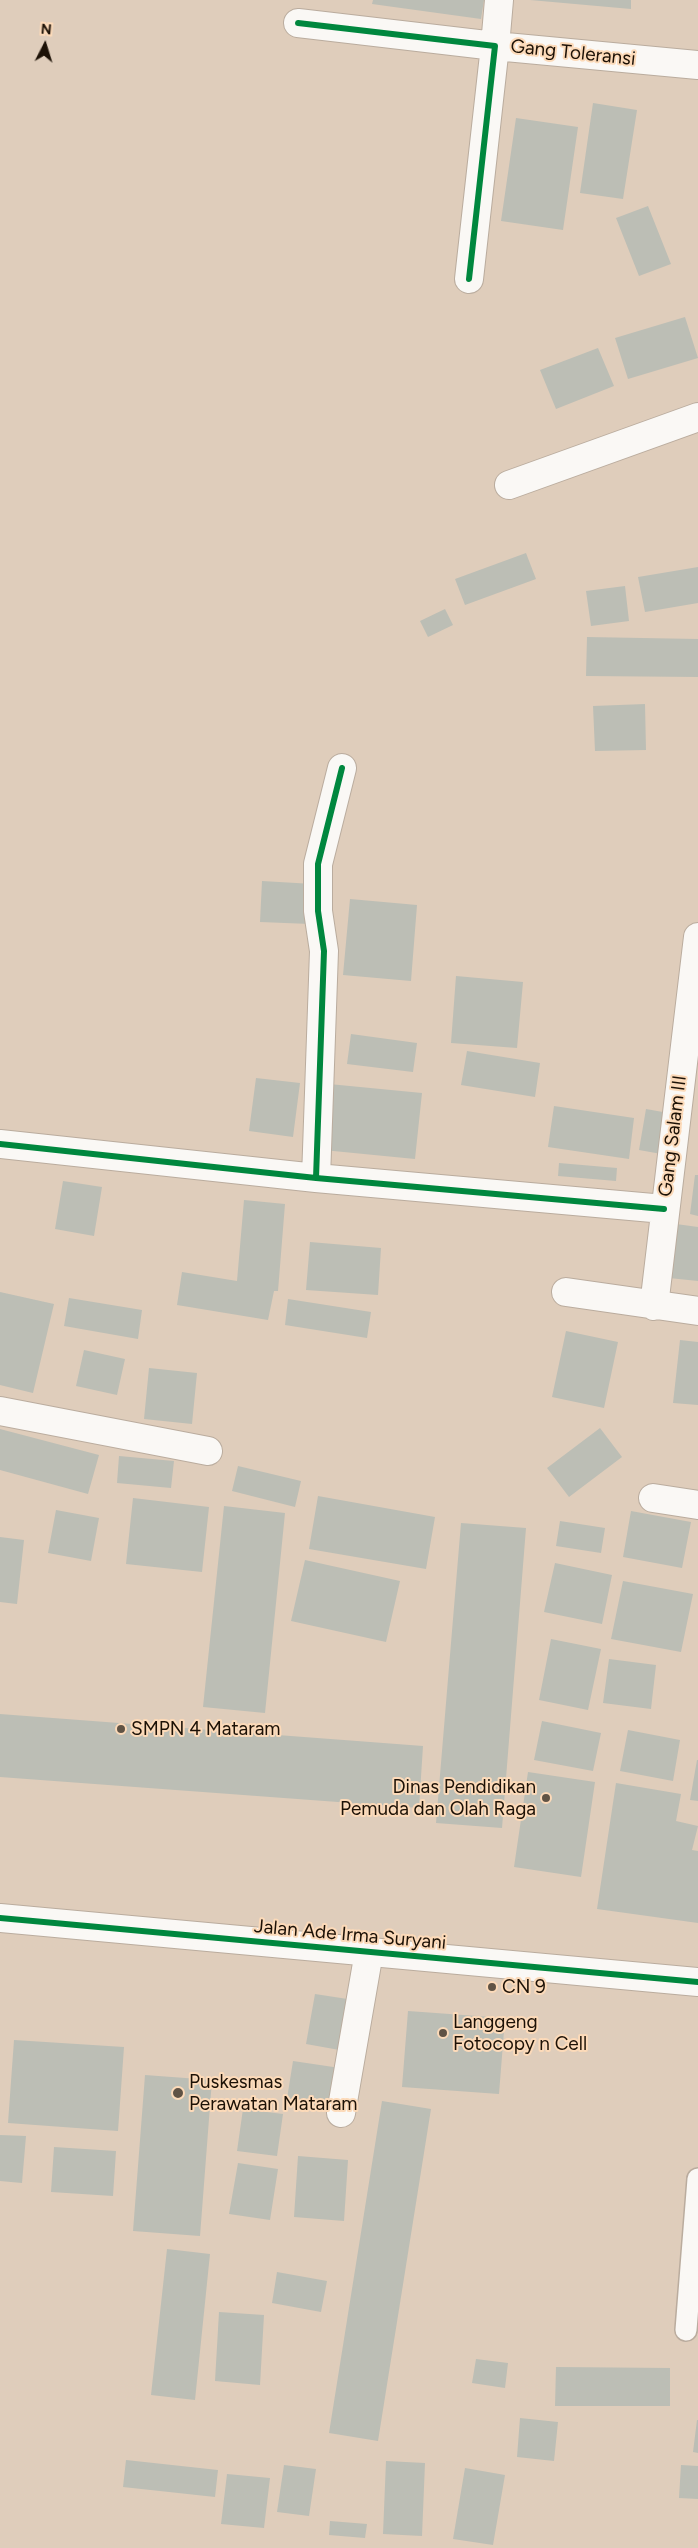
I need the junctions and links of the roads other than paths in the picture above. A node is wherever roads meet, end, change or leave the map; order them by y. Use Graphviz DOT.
graph roads {
  1 [pos="499,0"];
  2 [pos="298,23"];
  3 [pos="494,46"];
  4 [pos="698,65"];
  5 [pos="469,279"];
  6 [pos="698,416"];
  7 [pos="509,485"];
  8 [pos="342,768"];
  9 [pos="698,937"];
  10 [pos="0,1144"];
  11 [pos="316,1178"];
  12 [pos="664,1210"];
  13 [pos="566,1292"];
  14 [pos="654,1306"];
  15 [pos="698,1311"];
  16 [pos="0,1411"];
  17 [pos="208,1451"];
  18 [pos="653,1498"];
  19 [pos="698,1505"];
  20 [pos="0,1918"];
  21 [pos="369,1952"];
  22 [pos="698,1982"];
  23 [pos="341,2113"];
  24 [pos="698,2179"];
  25 [pos="686,2330"];
  1 -- 3 [label="street, Gang Toleransi"];
  2 -- 3 [label="street"];
  3 -- 4 [label="street, Gang Toleransi"];
  3 -- 5 [label="street"];
  6 -- 7 [label="street"];
  8 -- 11 [label="street"];
  9 -- 12 [label="street, Gang Salam III"];
  10 -- 11 [label="street"];
  11 -- 12 [label="street"];
  12 -- 14 [label="street, Gang Salam III"];
  13 -- 14 [label="street"];
  14 -- 15 [label="street"];
  16 -- 17 [label="street"];
  18 -- 19 [label="street"];
  20 -- 21 [label="street, Jalan Ade Irma Suryani"];
  21 -- 22 [label="street, Jalan Ade Irma Suryani"];
  21 -- 23 [label="street"];
  24 -- 25 [label="lane"];
}
